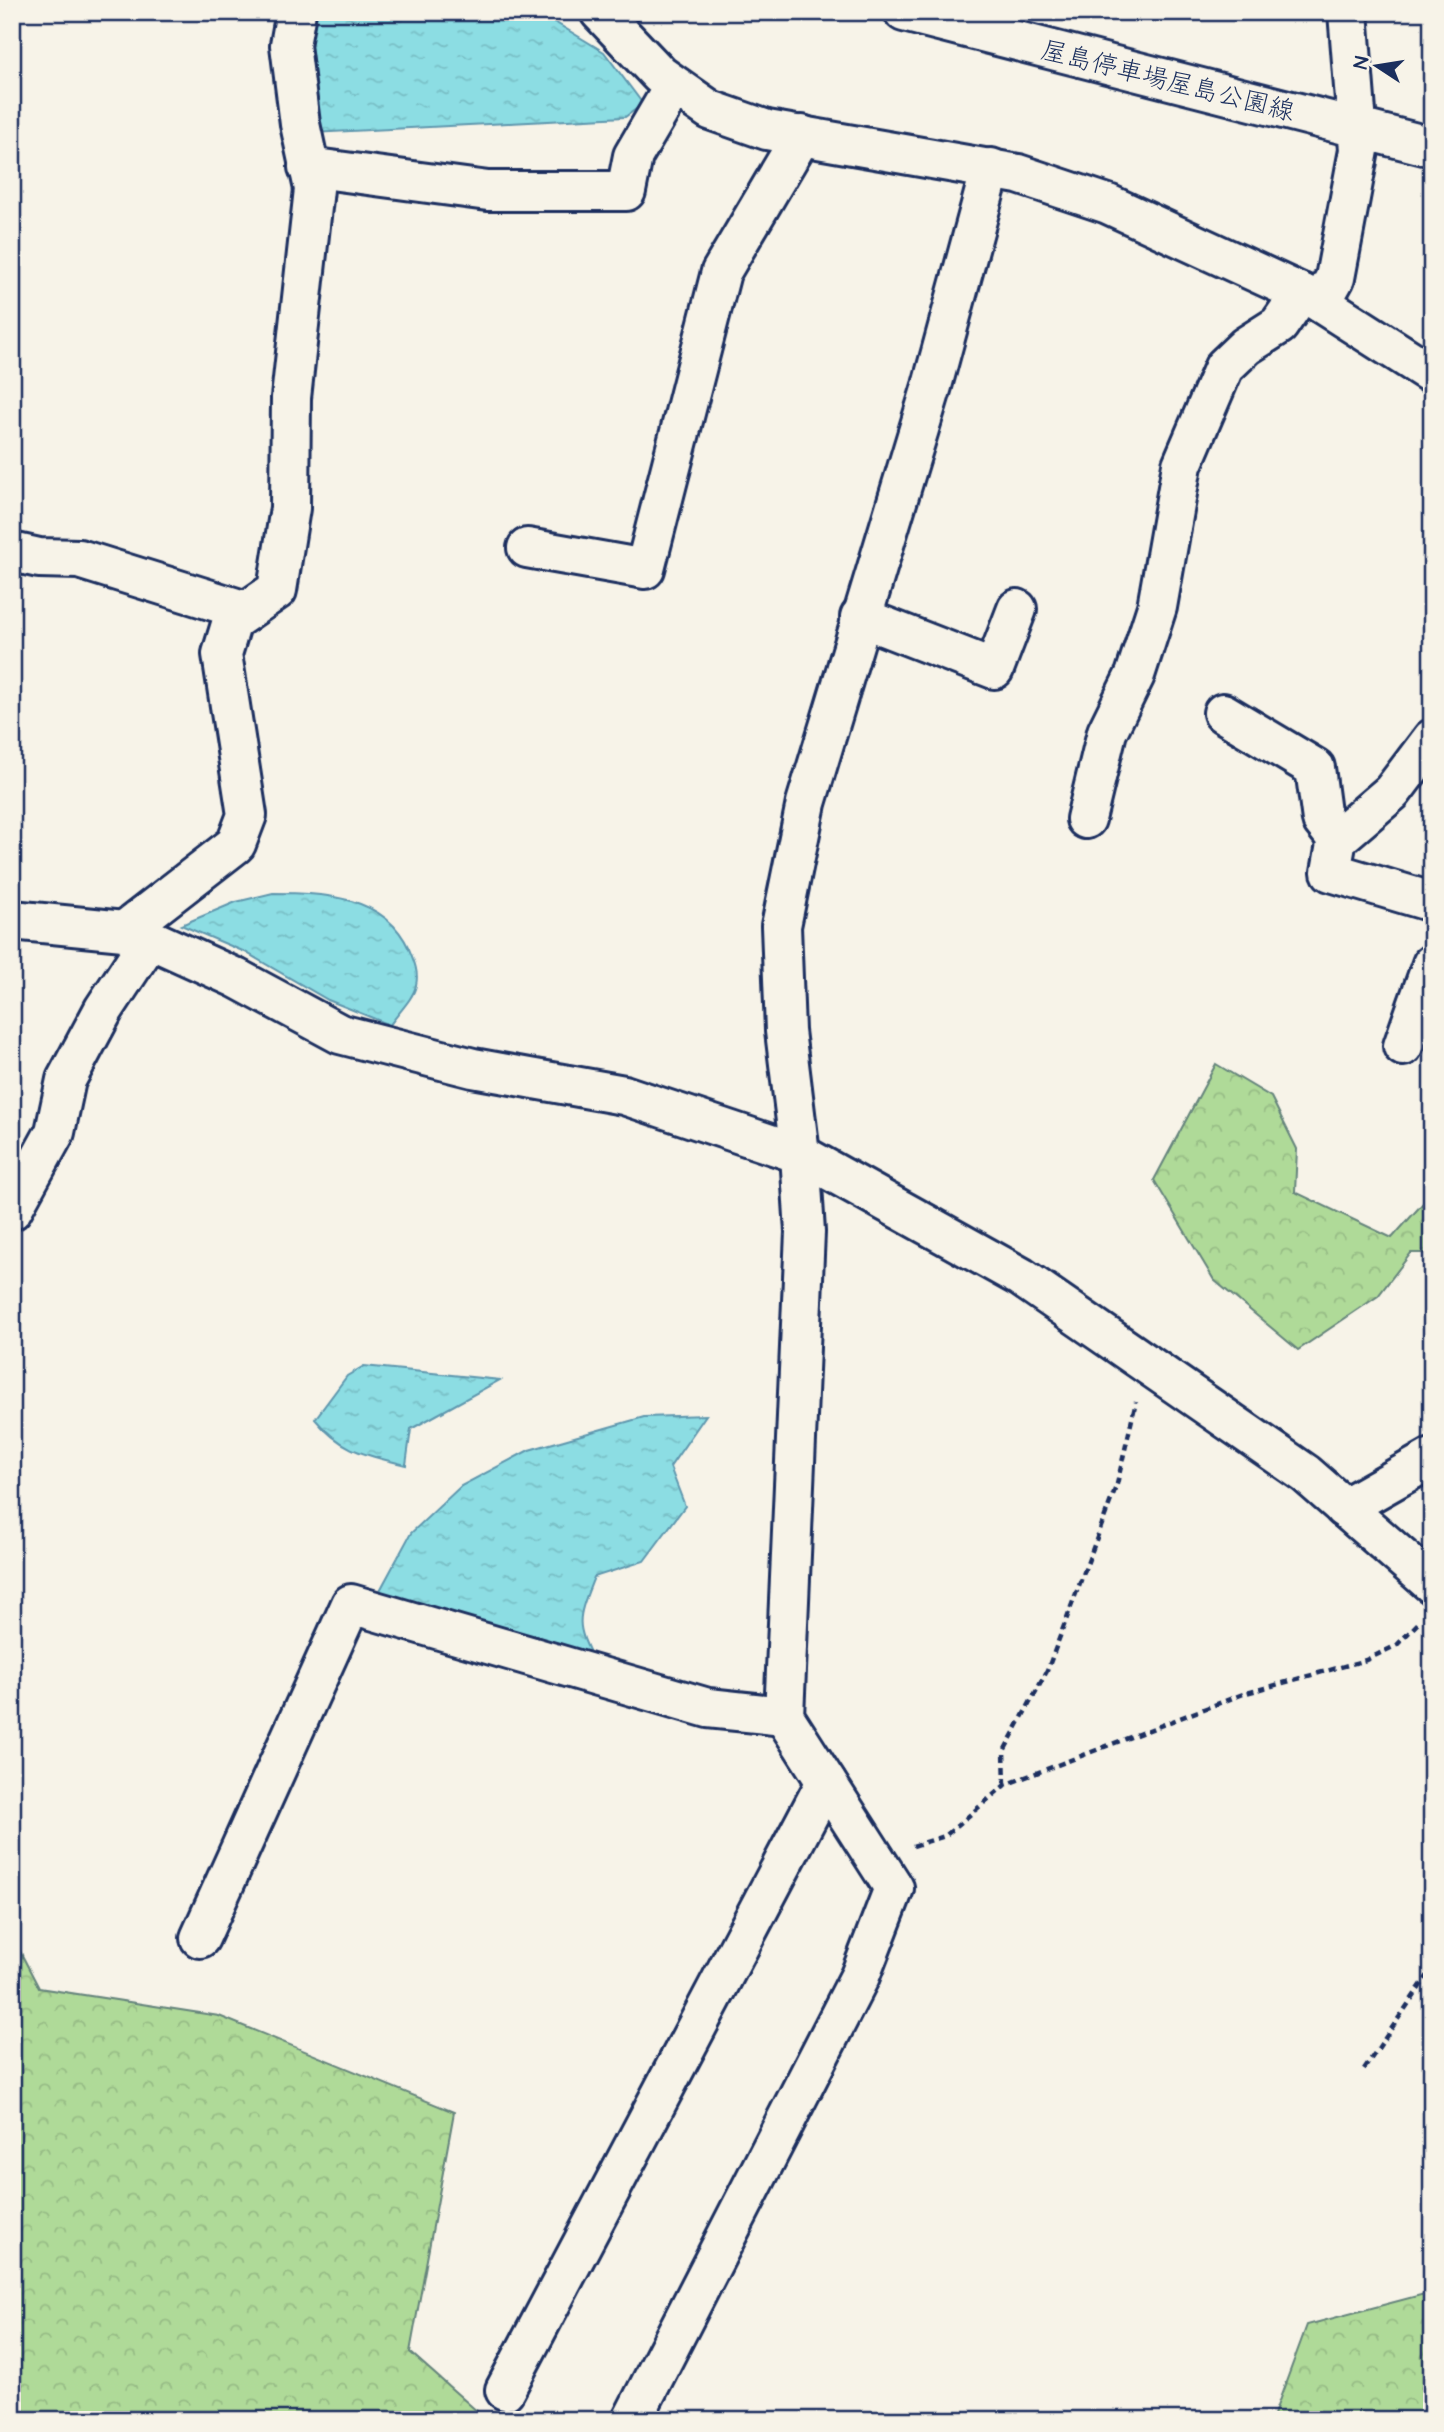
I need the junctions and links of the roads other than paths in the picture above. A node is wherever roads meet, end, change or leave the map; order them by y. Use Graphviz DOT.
graph roads {
  1 [pos="296,12"];
  2 [pos="600,12"];
  3 [pos="904,12"];
  4 [pos="1348,12"];
  5 [pos="674,86"];
  6 [pos="1357,128"];
  7 [pos="802,135"];
  8 [pos="1432,147"];
  9 [pos="308,167"];
  10 [pos="991,168"];
  11 [pos="1311,298"];
  12 [pos="1432,374"];
  13 [pos="527,548"];
  14 [pos="12,552"];
  15 [pos="1017,609"];
  16 [pos="246,611"];
  17 [pos="860,617"];
  18 [pos="1223,713"];
  19 [pos="1432,740"];
  20 [pos="1086,820"];
  21 [pos="1337,839"];
  22 [pos="1432,902"];
  23 [pos="12,920"];
  24 [pos="137,935"];
  25 [pos="1432,964"];
  26 [pos="1403,1046"];
  27 [pos="800,1154"];
  28 [pos="12,1210"];
  29 [pos="1432,1458"];
  30 [pos="1344,1508"];
  31 [pos="1427,1601"];
  32 [pos="784,1716"];
  33 [pos="826,1782"];
  34 [pos="200,1938"];
  35 [pos="505,2390"];
  36 [pos="632,2420"];
  1 -- 9 [label="street"];
  2 -- 5 [label="street"];
  3 -- 6 [label="street, 屋島停車場屋島公園線"];
  4 -- 6 [label="street"];
  5 -- 7 [label="street"];
  5 -- 9 [label="street"];
  6 -- 8 [label="street, 屋島停車場屋島公園線"];
  6 -- 11 [label="street"];
  7 -- 10 [label="street"];
  7 -- 13 [label="street"];
  9 -- 16 [label="street"];
  10 -- 11 [label="street"];
  10 -- 17 [label="street"];
  11 -- 12 [label="street"];
  11 -- 20 [label="street"];
  14 -- 16 [label="street"];
  15 -- 17 [label="street"];
  16 -- 24 [label="street"];
  17 -- 27 [label="street"];
  18 -- 21 [label="street"];
  19 -- 21 [label="street"];
  21 -- 22 [label="street"];
  23 -- 24 [label="street"];
  24 -- 27 [label="street"];
  24 -- 28 [label="street"];
  25 -- 26 [label="street"];
  27 -- 30 [label="street"];
  27 -- 32 [label="street"];
  29 -- 30 [label="street"];
  30 -- 31 [label="street"];
  32 -- 33 [label="street"];
  32 -- 34 [label="street"];
  33 -- 35 [label="street"];
  33 -- 36 [label="street"];
}
